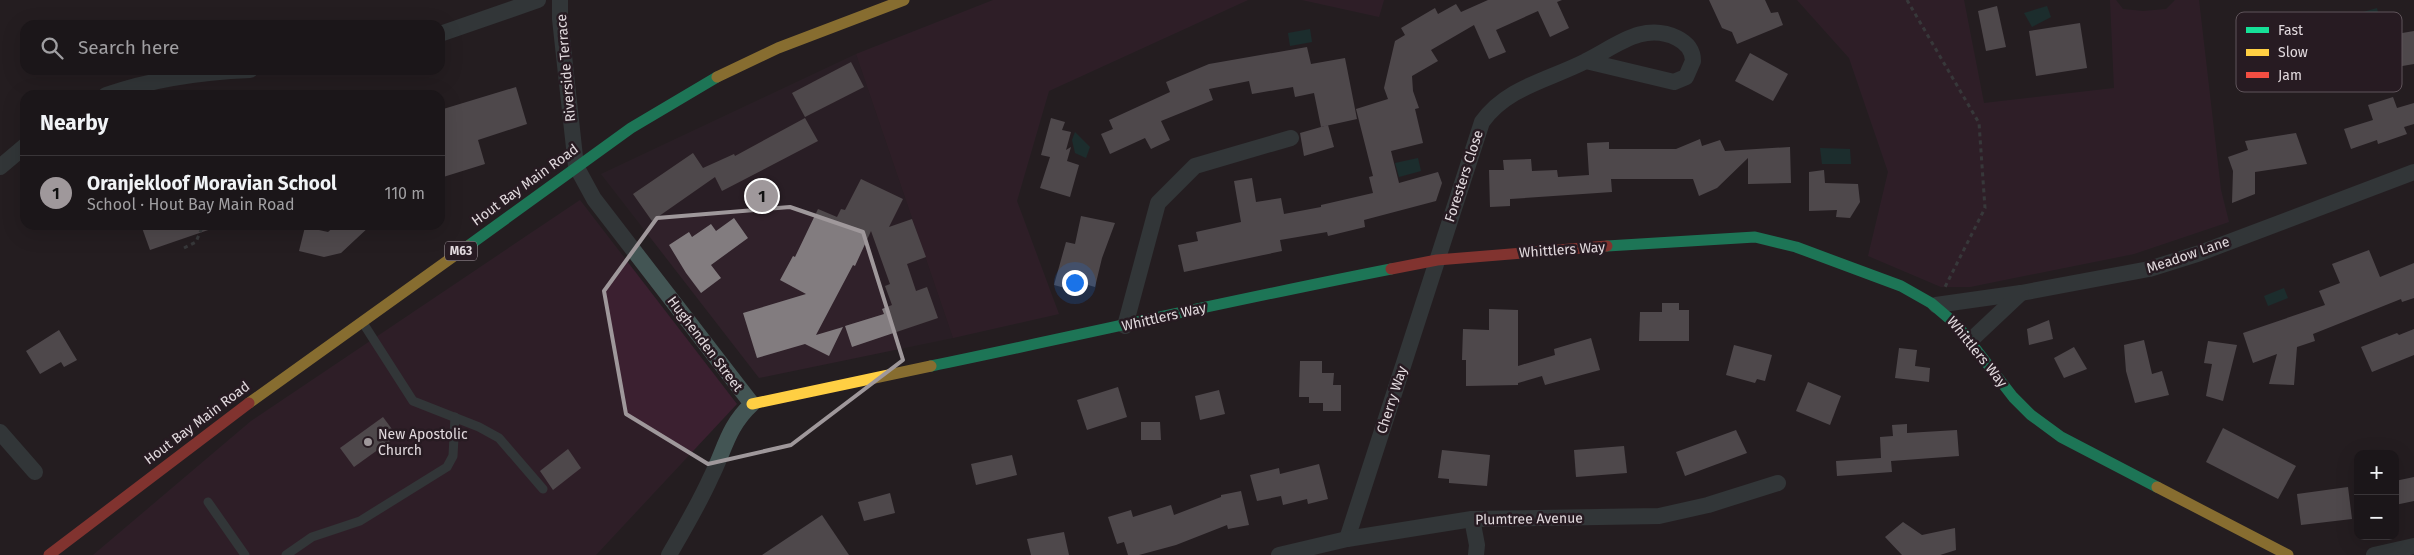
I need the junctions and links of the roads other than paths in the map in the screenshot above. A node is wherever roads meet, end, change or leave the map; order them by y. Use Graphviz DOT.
graph roads {
  1 [pos="538,0"];
  2 [pos="560,0"];
  3 [pos="904,0"];
  4 [pos="445,32"];
  5 [pos="1586,61"];
  6 [pos="188,75"];
  7 [pos="122,90"];
  8 [pos="1291,138"];
  9 [pos="20,150"];
  10 [pos="0,166"];
  11 [pos="576,166"];
  12 [pos="2414,172"];
  13 [pos="1437,260"];
  14 [pos="2021,293"];
  15 [pos="1936,305"];
  16 [pos="361,321"];
  17 [pos="1125,326"];
  18 [pos="1970,341"];
  19 [pos="752,404"];
  20 [pos="455,417"];
  21 [pos="0,432"];
  22 [pos="35,472"];
  23 [pos="1778,483"];
  24 [pos="543,489"];
  25 [pos="208,502"];
  26 [pos="1472,519"];
  27 [pos="1347,539"];
  28 [pos="2414,546"];
  29 [pos="49,555"];
  30 [pos="245,555"];
  31 [pos="286,555"];
  32 [pos="669,555"];
  33 [pos="1279,555"];
  34 [pos="1476,555"];
  35 [pos="2288,555"];
  36 [pos="2374,555"];
  1 -- 4 [label="street"];
  2 -- 11 [label="street, Riverside Terrace"];
  3 -- 11 [label="street, Hout Bay Main Road / M63"];
  5 -- 5 [label="street, Foresters Close"];
  5 -- 13 [label="street, Foresters Close"];
  6 -- 7 [label="street"];
  8 -- 17 [label="street"];
  9 -- 10 [label="street"];
  11 -- 16 [label="street, Hout Bay Main Road / M63"];
  11 -- 19 [label="street, Hughenden Street"];
  12 -- 14 [label="street, Meadow Lane"];
  13 -- 15 [label="street, Whittlers Way"];
  13 -- 17 [label="street, Whittlers Way"];
  13 -- 27 [label="street, Cherry Way"];
  14 -- 15 [label="street, Meadow Lane"];
  14 -- 18 [label="street"];
  15 -- 18 [label="street, Whittlers Way"];
  16 -- 20 [label="lane"];
  16 -- 29 [label="street, Hout Bay Main Road / M63"];
  17 -- 19 [label="street, Whittlers Way"];
  18 -- 35 [label="street, Whittlers Way"];
  19 -- 32 [label="street, Hughenden Street"];
  20 -- 24 [label="lane"];
  20 -- 31 [label="lane"];
  21 -- 22 [label="street"];
  23 -- 26 [label="street, Plumtree Avenue"];
  25 -- 30 [label="lane"];
  26 -- 27 [label="street, Plumtree Avenue"];
  26 -- 34 [label="street"];
  27 -- 33 [label="street, Plumtree Avenue"];
  28 -- 36 [label="street"];
}
